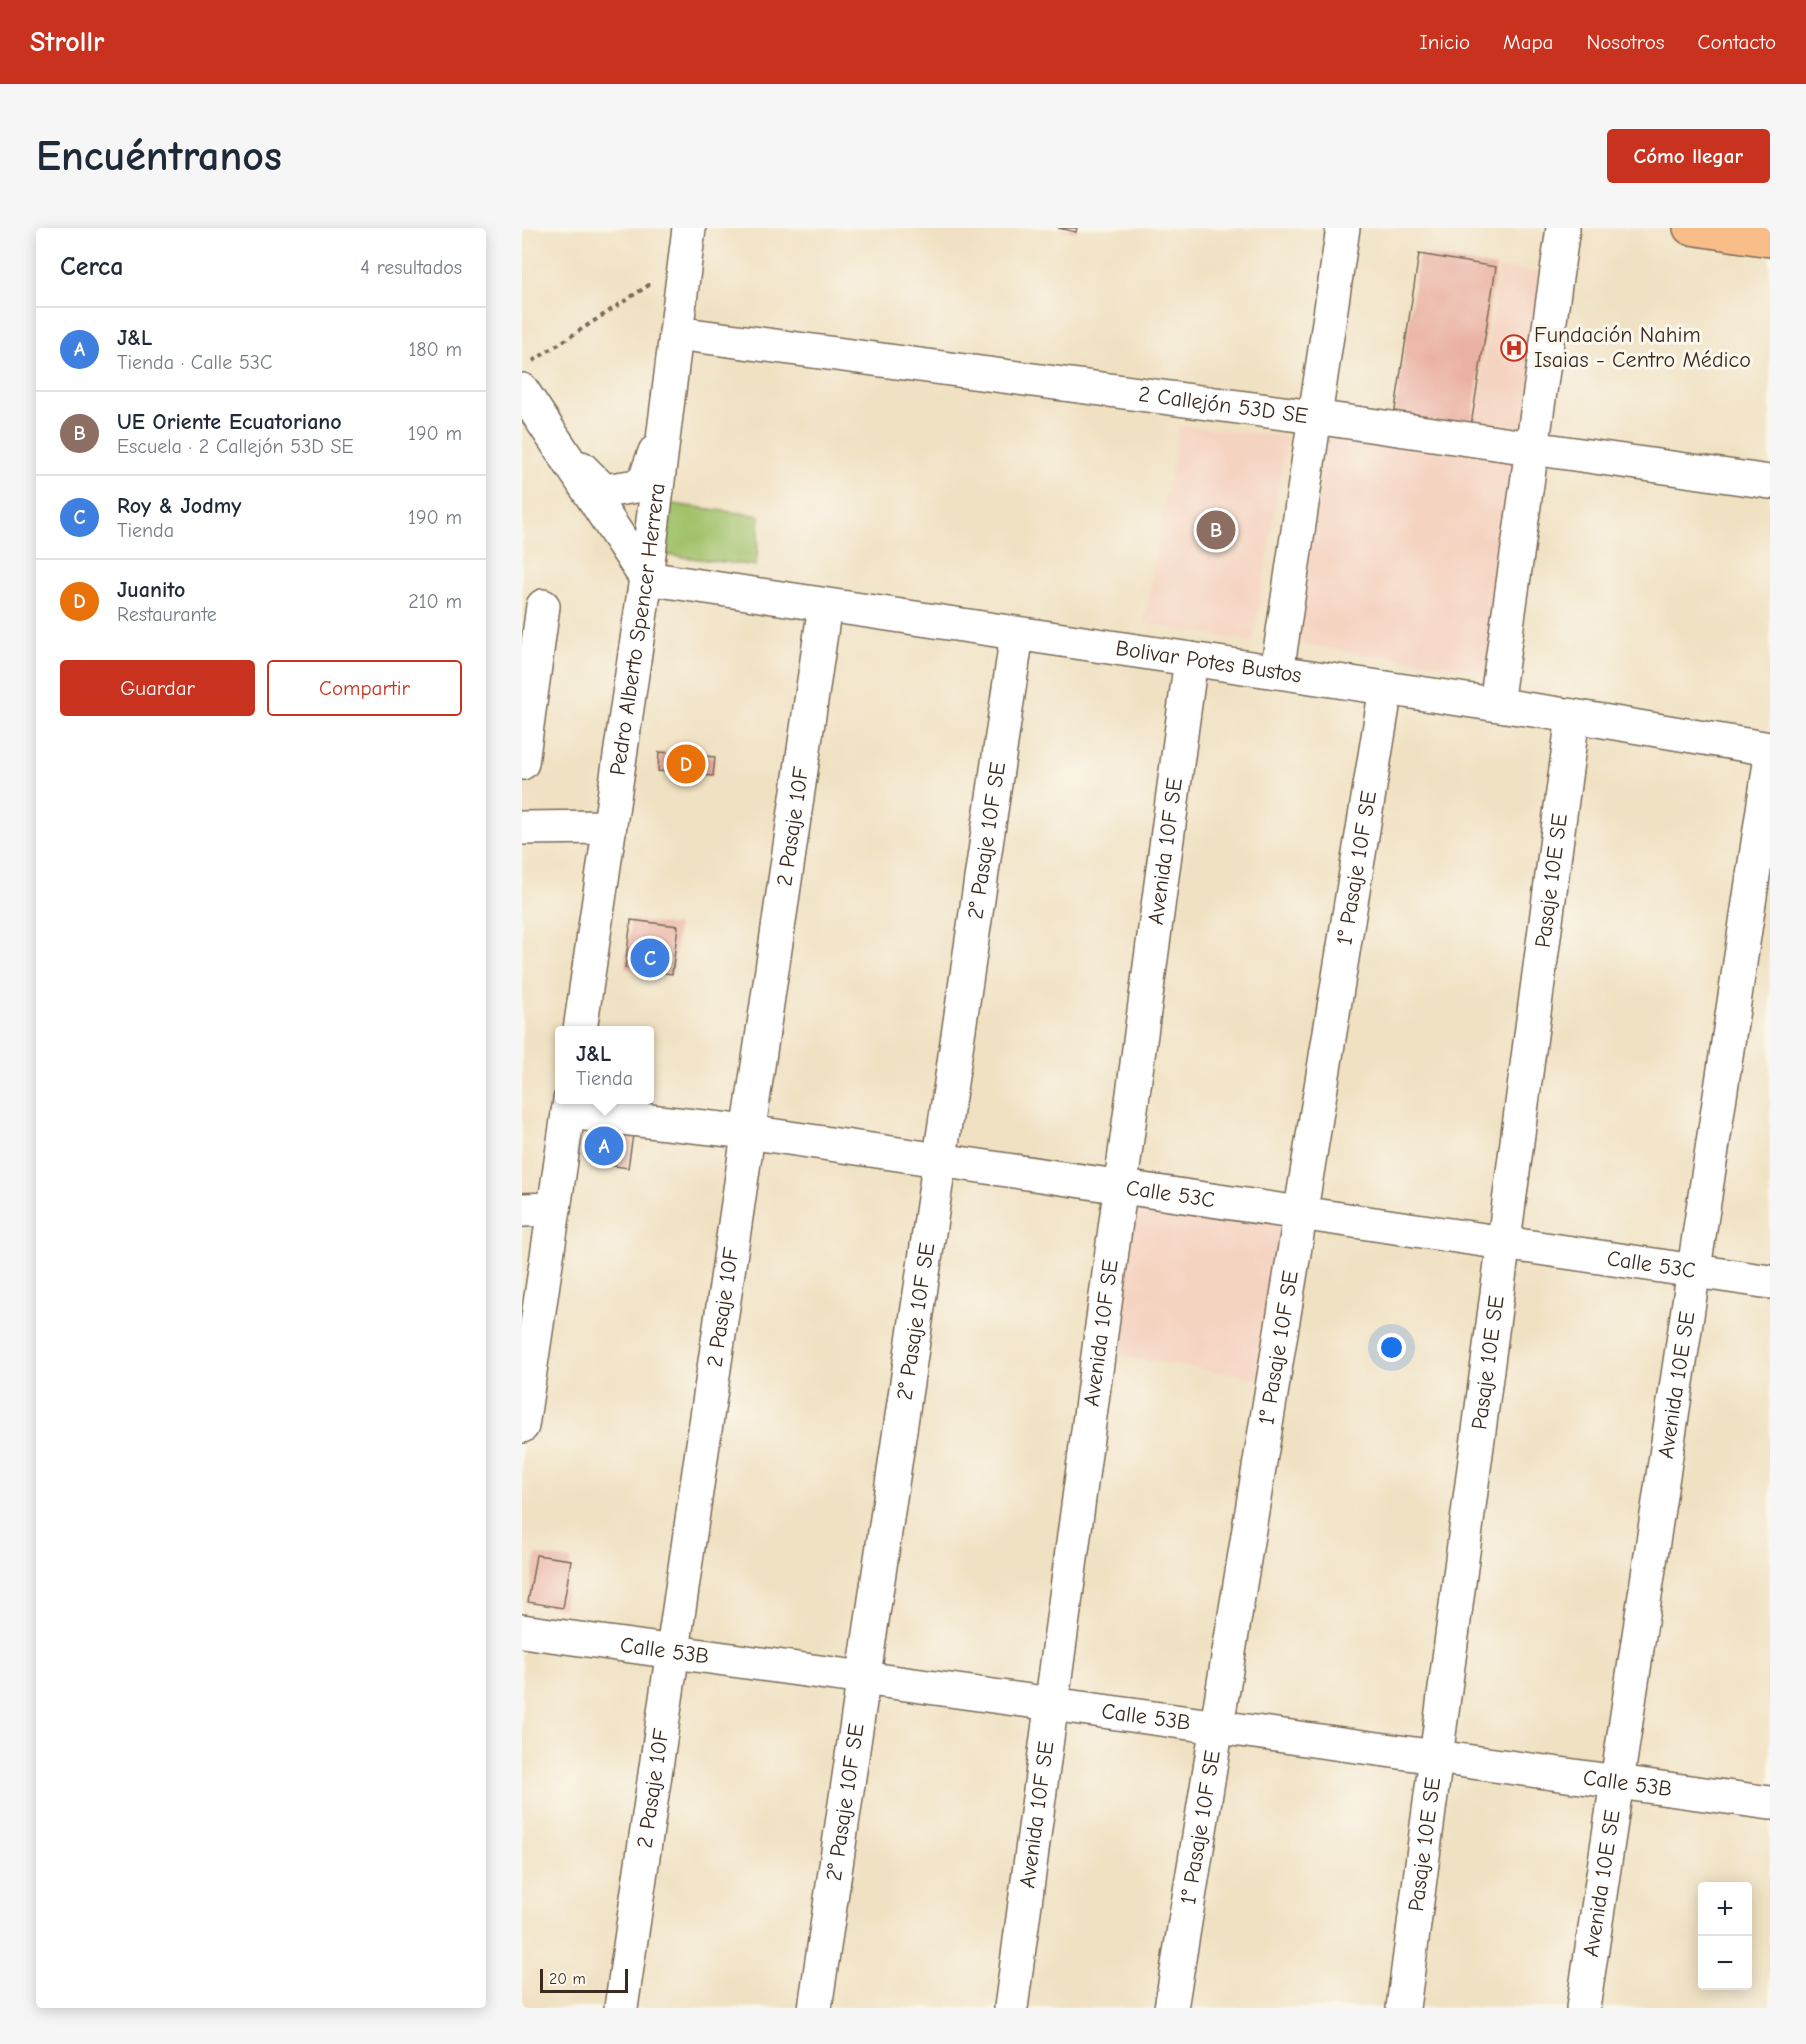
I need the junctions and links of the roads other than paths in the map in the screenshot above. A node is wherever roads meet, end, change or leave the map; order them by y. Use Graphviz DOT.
graph roads {
  1 [pos="689,228"];
  2 [pos="1343,228"];
  3 [pos="1563,228"];
  4 [pos="1690,228"];
  5 [pos="1770,240"];
  6 [pos="676,333"];
  7 [pos="527,376"];
  8 [pos="1314,417"];
  9 [pos="664,429"];
  10 [pos="557,443"];
  11 [pos="1532,449"];
  12 [pos="1770,482"];
  13 [pos="646,578"];
  14 [pos="825,605"];
  15 [pos="543,606"];
  16 [pos="1017,634"];
  17 [pos="1191,659"];
  18 [pos="1277,672"];
  19 [pos="1386,688"];
  20 [pos="1496,704"];
  21 [pos="1573,716"];
  22 [pos="1770,749"];
  23 [pos="522,763"];
  24 [pos="1770,763"];
  25 [pos="609,827"];
  26 [pos="522,828"];
  27 [pos="581,1026"];
  28 [pos="569,1106"];
  29 [pos="748,1132"];
  30 [pos="939,1160"];
  31 [pos="1120,1189"];
  32 [pos="538,1209"];
  33 [pos="1301,1212"];
  34 [pos="1504,1242"];
  35 [pos="1694,1270"];
  36 [pos="1770,1282"];
  37 [pos="522,1426"];
  38 [pos="522,1631"];
  39 [pos="673,1652"];
  40 [pos="864,1678"];
  41 [pos="1052,1704"];
  42 [pos="1217,1727"];
  43 [pos="1436,1757"];
  44 [pos="1617,1781"];
  45 [pos="1770,1803"];
  46 [pos="621,2008"];
  47 [pos="815,2008"];
  48 [pos="1011,2008"];
  49 [pos="1171,2008"];
  50 [pos="1403,2008"];
  51 [pos="1583,2008"];
  1 -- 6 [label="street, Pedro Alberto Spencer Herrera"];
  2 -- 8 [label="street"];
  3 -- 11 [label="street"];
  4 -- 5 [label="main road"];
  6 -- 8 [label="street, 2 Callejón 53D SE"];
  6 -- 9 [label="street, Pedro Alberto Spencer Herrera"];
  7 -- 10 [label="street"];
  8 -- 11 [label="street, 2 Callejón 53D SE"];
  8 -- 18 [label="street"];
  9 -- 10 [label="street"];
  9 -- 13 [label="street, Pedro Alberto Spencer Herrera"];
  10 -- 13 [label="street"];
  11 -- 12 [label="street, 2 Callejón 53D SE"];
  11 -- 20 [label="street"];
  13 -- 14 [label="street, Bolivar Potes Bustos"];
  13 -- 25 [label="street, Pedro Alberto Spencer Herrera"];
  14 -- 16 [label="street, Bolivar Potes Bustos"];
  14 -- 29 [label="street, 2 Pasaje 10F"];
  15 -- 23 [label="street"];
  16 -- 17 [label="street, Bolivar Potes Bustos"];
  16 -- 30 [label="street, 2° Pasaje 10F SE"];
  17 -- 18 [label="street, Bolivar Potes Bustos"];
  17 -- 31 [label="street, Avenida 10F SE"];
  18 -- 19 [label="street, Bolivar Potes Bustos"];
  19 -- 20 [label="street, Bolivar Potes Bustos"];
  19 -- 33 [label="street, 1° Pasaje 10F SE"];
  20 -- 21 [label="street, Bolivar Potes Bustos"];
  21 -- 22 [label="street, Bolivar Potes Bustos"];
  21 -- 34 [label="street, Pasaje 10E SE"];
  24 -- 35 [label="street, Avenida 10E SE"];
  25 -- 26 [label="street"];
  25 -- 27 [label="street, Pedro Alberto Spencer Herrera"];
  28 -- 29 [label="street, Calle 53C"];
  28 -- 32 [label="street"];
  29 -- 30 [label="street, Calle 53C"];
  29 -- 39 [label="street, 2 Pasaje 10F"];
  30 -- 31 [label="street, Calle 53C"];
  30 -- 40 [label="street, 2° Pasaje 10F SE"];
  31 -- 33 [label="street, Calle 53C"];
  31 -- 41 [label="street, Avenida 10F SE"];
  32 -- 37 [label="street"];
  33 -- 34 [label="street, Calle 53C"];
  33 -- 42 [label="street, 1° Pasaje 10F SE"];
  34 -- 35 [label="street, Calle 53C"];
  34 -- 43 [label="street, Pasaje 10E SE"];
  35 -- 36 [label="street, Calle 53C"];
  35 -- 44 [label="street, Avenida 10E SE"];
  38 -- 39 [label="street, Calle 53B"];
  39 -- 40 [label="street, Calle 53B"];
  39 -- 46 [label="street, 2 Pasaje 10F"];
  40 -- 41 [label="street, Calle 53B"];
  40 -- 47 [label="street, 2° Pasaje 10F SE"];
  41 -- 42 [label="street, Calle 53B"];
  41 -- 48 [label="street, Avenida 10F SE"];
  42 -- 43 [label="street, Calle 53B"];
  42 -- 49 [label="street, 1° Pasaje 10F SE"];
  43 -- 44 [label="street, Calle 53B"];
  43 -- 50 [label="street, Pasaje 10E SE"];
  44 -- 45 [label="street, Calle 53B"];
  44 -- 51 [label="street, Avenida 10E SE"];
}
